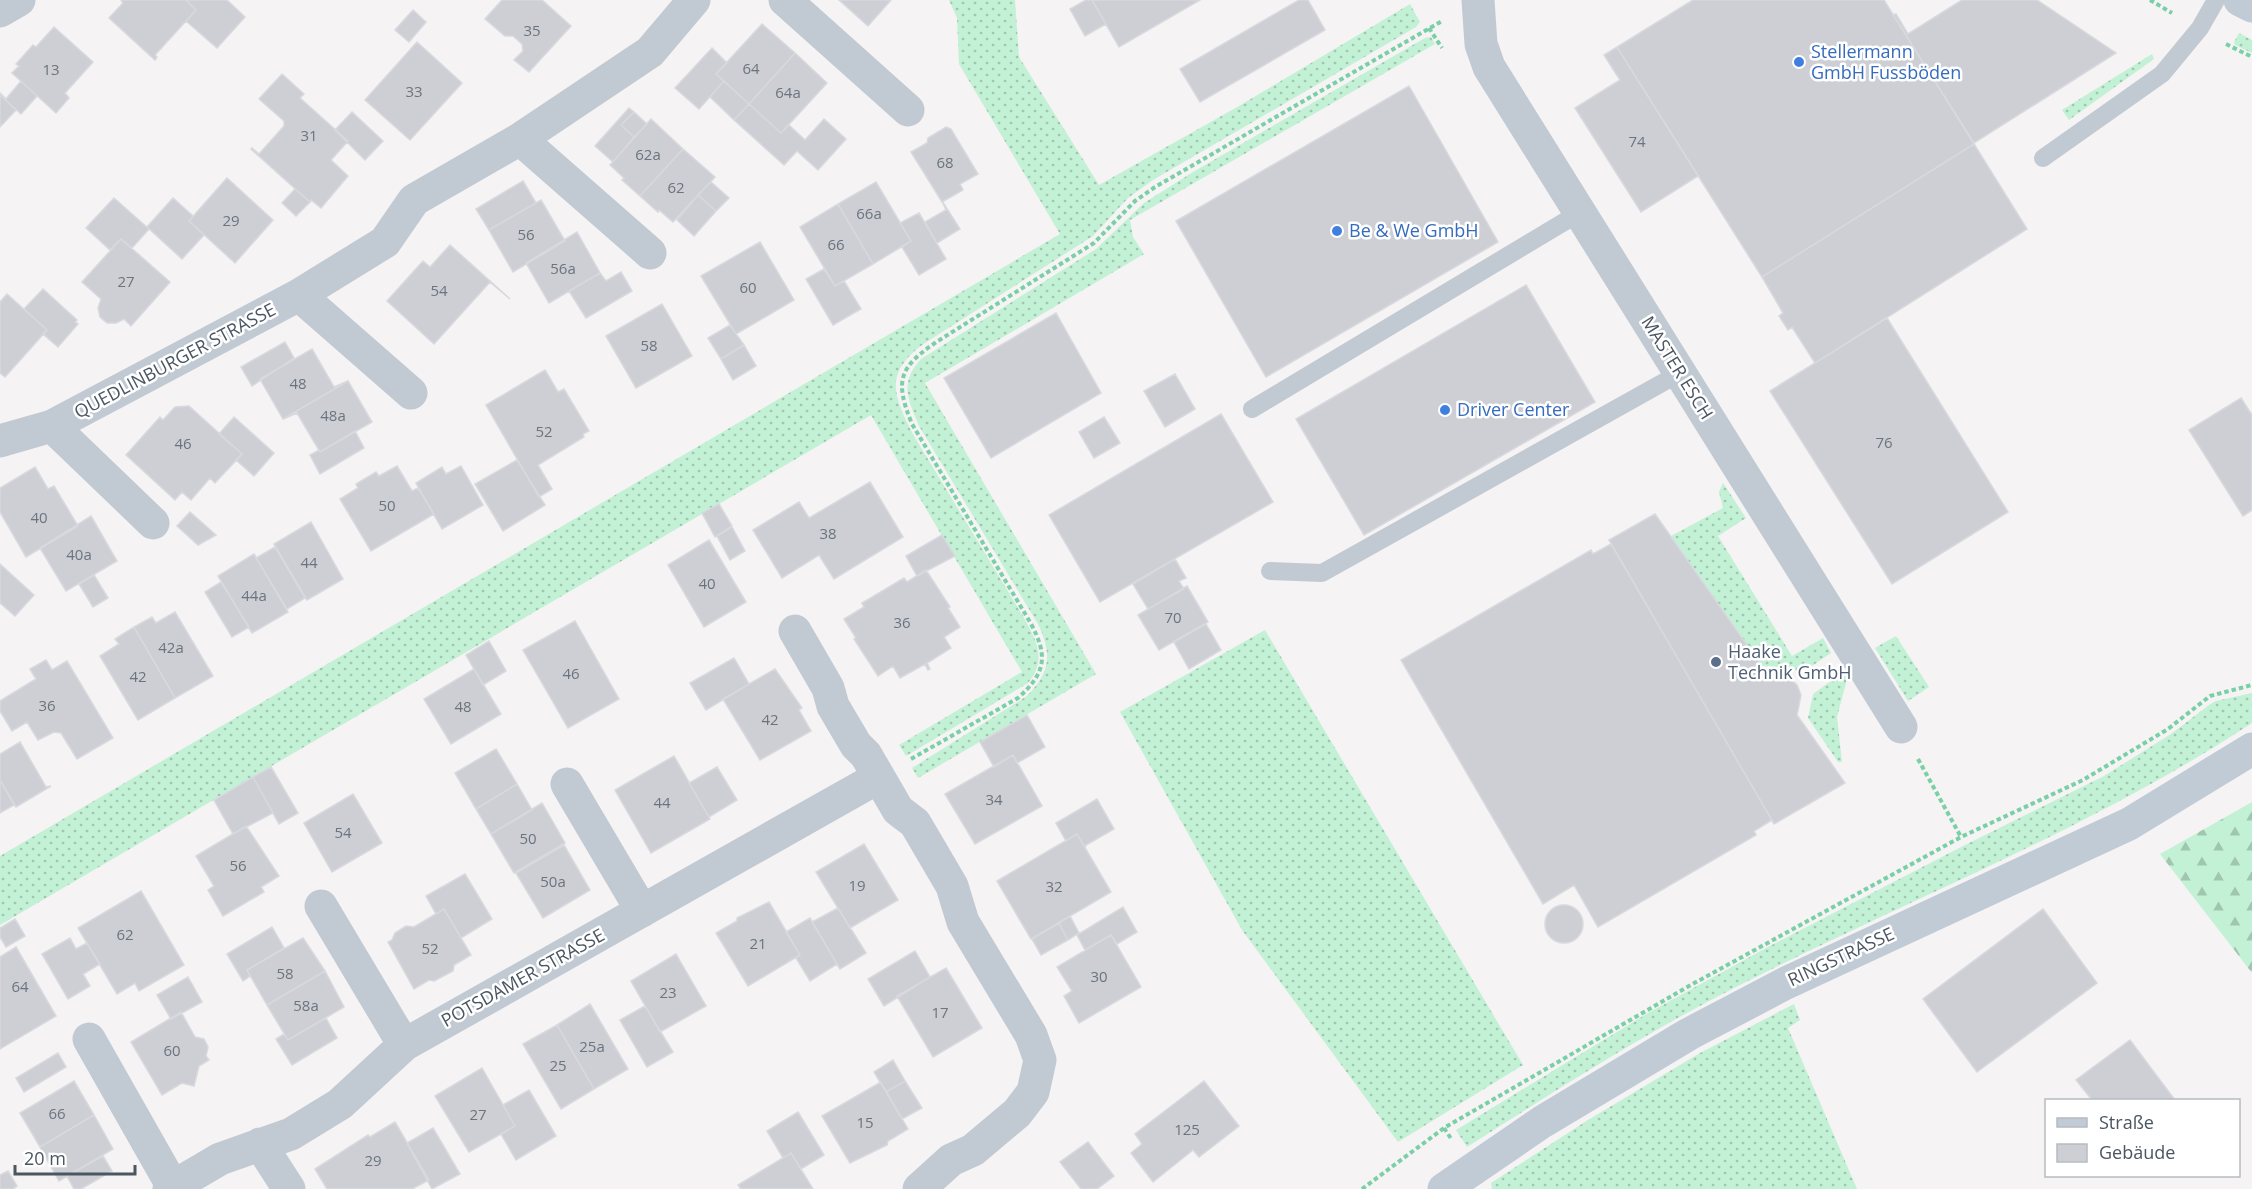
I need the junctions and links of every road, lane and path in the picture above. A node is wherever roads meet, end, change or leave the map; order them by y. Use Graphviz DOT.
graph roads {
  1 [pos="19,0"];
  2 [pos="694,0"];
  3 [pos="785,0"];
  4 [pos="1478,0"];
  5 [pos="2216,0"];
  6 [pos="2240,0"];
  7 [pos="2252,6"];
  8 [pos="0,11"];
  9 [pos="1446,19"];
  10 [pos="908,110"];
  11 [pos="520,139"];
  12 [pos="2043,158"];
  13 [pos="1579,213"];
  14 [pos="650,253"];
  15 [pos="299,295"];
  16 [pos="1680,373"];
  17 [pos="411,393"];
  18 [pos="1252,409"];
  19 [pos="52,426"];
  20 [pos="0,441"];
  21 [pos="153,523"];
  22 [pos="1270,571"];
  23 [pos="795,631"];
  24 [pos="2252,685"];
  25 [pos="1901,727"];
  26 [pos="2252,749"];
  27 [pos="879,777"];
  28 [pos="567,784"];
  29 [pos="1961,837"];
  30 [pos="321,906"];
  31 [pos="642,911"];
  32 [pos="89,1039"];
  33 [pos="404,1046"];
  34 [pos="260,1144"];
  35 [pos="171,1188"];
  36 [pos="289,1189"];
  37 [pos="919,1189"];
  38 [pos="1362,1189"];
  39 [pos="1444,1189"];
  1 -- 8 [label="street"];
  2 -- 11 [label="street, QUEDLINBURGER STRASSE"];
  3 -- 10 [label="street"];
  4 -- 13 [label="street, MASTER ESCH"];
  5 -- 12 [label="lane"];
  6 -- 7 [label="main road"];
  9 -- 27 [label="path"];
  11 -- 14 [label="street"];
  11 -- 15 [label="street, QUEDLINBURGER STRASSE"];
  13 -- 16 [label="street, MASTER ESCH"];
  13 -- 18 [label="lane"];
  15 -- 17 [label="street"];
  15 -- 19 [label="street, QUEDLINBURGER STRASSE"];
  16 -- 22 [label="lane"];
  16 -- 25 [label="street, MASTER ESCH"];
  19 -- 20 [label="street, QUEDLINBURGER STRASSE"];
  19 -- 21 [label="street, QUEDLINBURGER STRASSE"];
  23 -- 27 [label="street"];
  24 -- 29 [label="path"];
  25 -- 29 [label="path"];
  26 -- 39 [label="main road, RINGSTRASSE"];
  27 -- 31 [label="street, POTSDAMER STRASSE"];
  27 -- 37 [label="street"];
  28 -- 31 [label="street"];
  29 -- 38 [label="path"];
  30 -- 33 [label="street"];
  31 -- 33 [label="street, POTSDAMER STRASSE"];
  32 -- 35 [label="street, POTSDAMER STRASSE"];
  33 -- 34 [label="street, POTSDAMER STRASSE"];
  34 -- 35 [label="street, POTSDAMER STRASSE"];
  34 -- 36 [label="street"];
}
